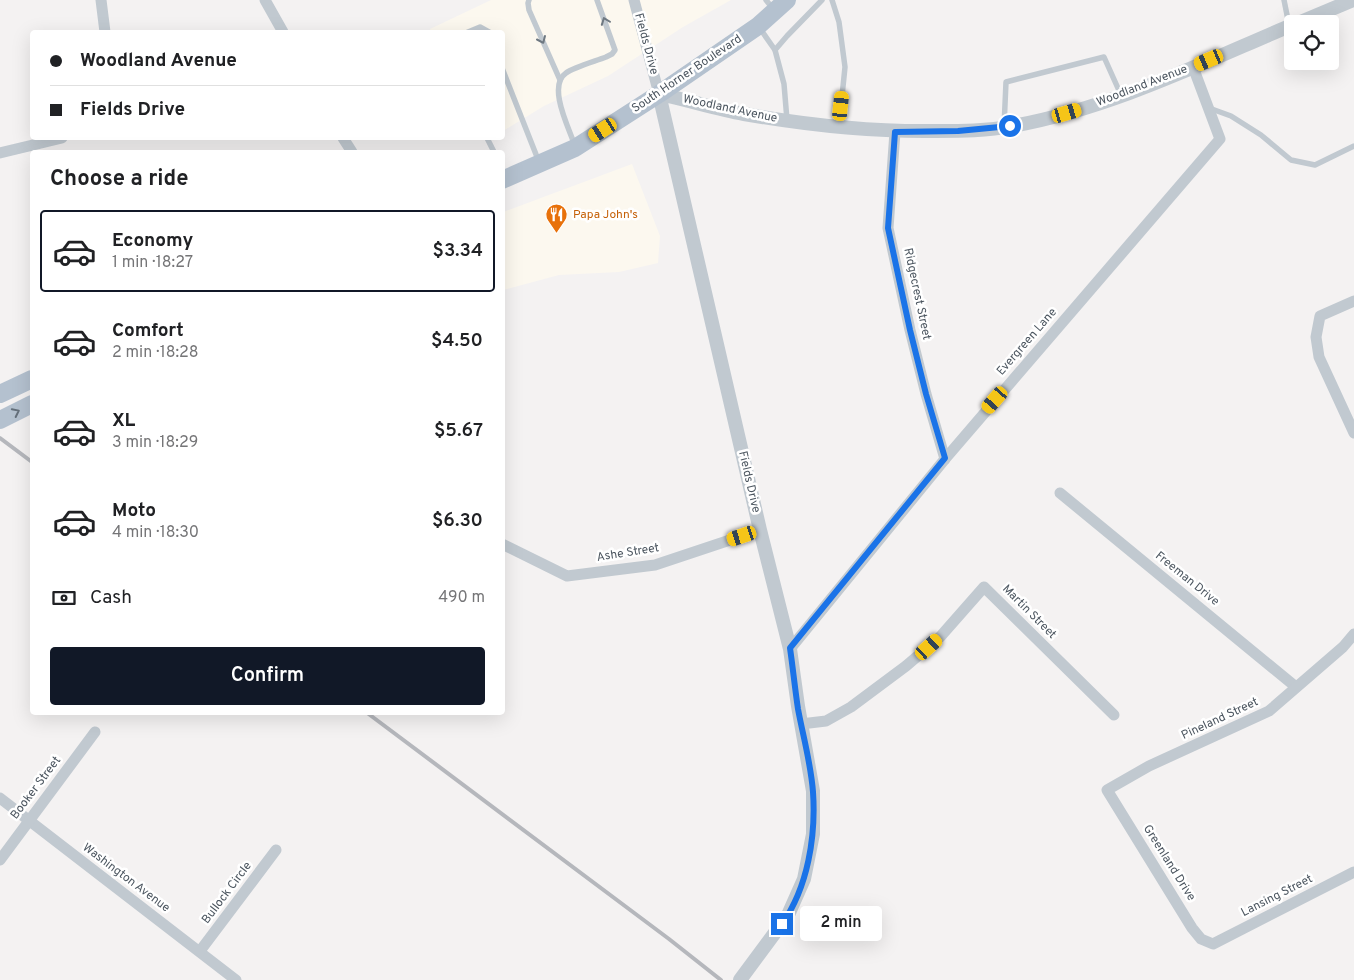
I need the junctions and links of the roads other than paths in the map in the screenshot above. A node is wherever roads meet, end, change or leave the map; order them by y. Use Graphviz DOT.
graph roads {
  1 [pos="101,0"];
  2 [pos="265,0"];
  3 [pos="529,0"];
  4 [pos="597,0"];
  5 [pos="634,0"];
  6 [pos="822,0"];
  7 [pos="832,0"];
  8 [pos="1284,0"];
  9 [pos="1353,0"];
  10 [pos="776,4"];
  11 [pos="1289,15"];
  12 [pos="1317,15"];
  13 [pos="758,26"];
  14 [pos="1284,29"];
  15 [pos="105,30"];
  16 [pos="283,30"];
  17 [pos="473,30"];
  18 [pos="485,30"];
  19 [pos="775,50"];
  20 [pos="1193,67"];
  21 [pos="505,76"];
  22 [pos="560,80"];
  23 [pos="660,94"];
  24 [pos="1122,95"];
  25 [pos="1209,108"];
  26 [pos="787,120"];
  27 [pos="839,126"];
  28 [pos="1004,127"];
  29 [pos="895,132"];
  30 [pos="54,140"];
  31 [pos="1354,146"];
  32 [pos="575,148"];
  33 [pos="0,153"];
  34 [pos="540,164"];
  35 [pos="505,177"];
  36 [pos="1354,301"];
  37 [pos="30,379"];
  38 [pos="0,394"];
  39 [pos="30,405"];
  40 [pos="0,420"];
  41 [pos="1354,433"];
  42 [pos="945,458"];
  43 [pos="1060,493"];
  44 [pos="760,530"];
  45 [pos="505,545"];
  46 [pos="1354,634"];
  47 [pos="790,648"];
  48 [pos="1296,687"];
  49 [pos="1114,715"];
  50 [pos="801,724"];
  51 [pos="95,732"];
  52 [pos="1108,790"];
  53 [pos="0,798"];
  54 [pos="29,821"];
  55 [pos="276,850"];
  56 [pos="0,860"];
  57 [pos="1354,872"];
  58 [pos="1213,944"];
  59 [pos="200,951"];
  60 [pos="236,980"];
  61 [pos="740,980"];
  1 -- 15 [label="street"];
  2 -- 16 [label="street"];
  3 -- 22 [label="lane, one-way"];
  22 -- 4 [label="lane, one-way"];
  5 -- 23 [label="street, Fields Drive"];
  6 -- 19 [label="lane"];
  7 -- 27 [label="lane"];
  8 -- 11 [label="lane"];
  9 -- 12 [label="street, Woodland Avenue"];
  10 -- 13 [label="main road, South Horner Boulevard"];
  13 -- 19 [label="lane"];
  13 -- 23 [label="main road, South Horner Boulevard"];
  14 -- 20 [label="street, Woodland Avenue"];
  17 -- 18 [label="lane"];
  19 -- 26 [label="lane"];
  20 -- 24 [label="street, Woodland Avenue"];
  20 -- 25 [label="street, Evergreen Lane"];
  21 -- 34 [label="lane"];
  22 -- 32 [label="lane"];
  23 -- 26 [label="street, Woodland Avenue"];
  23 -- 32 [label="main road, South Horner Boulevard"];
  23 -- 44 [label="street, Fields Drive"];
  24 -- 28 [label="street, Woodland Avenue"];
  24 -- 28 [label="lane"];
  25 -- 31 [label="lane"];
  25 -- 42 [label="street, Evergreen Lane"];
  26 -- 27 [label="street, Woodland Avenue"];
  27 -- 29 [label="street, Woodland Avenue"];
  28 -- 29 [label="street, Woodland Avenue"];
  29 -- 42 [label="street, Ridgecrest Street"];
  30 -- 33 [label="street"];
  32 -- 34 [label="main road, South Horner Boulevard"];
  34 -- 35 [label="main road, South Horner Boulevard"];
  36 -- 41 [label="street"];
  37 -- 38 [label="main road"];
  40 -- 39 [label="main road, one-way"];
  42 -- 47 [label="street, Evergreen Lane"];
  43 -- 48 [label="street, Freeman Drive"];
  44 -- 45 [label="street, Ashe Street"];
  44 -- 47 [label="street, Fields Drive"];
  46 -- 48 [label="street, Pineland Street"];
  47 -- 50 [label="street, Fields Drive"];
  48 -- 52 [label="street, Pineland Street"];
  49 -- 50 [label="street, Martin Street"];
  50 -- 61 [label="street, Fields Drive"];
  51 -- 54 [label="street, Booker Street"];
  52 -- 58 [label="street, Greenland Drive"];
  53 -- 54 [label="street, Washington Avenue"];
  54 -- 56 [label="street, Booker Street"];
  54 -- 59 [label="street, Washington Avenue"];
  55 -- 59 [label="street, Bullock Circle"];
  57 -- 58 [label="street, Lansing Street"];
  59 -- 60 [label="street, Washington Avenue"];
}
